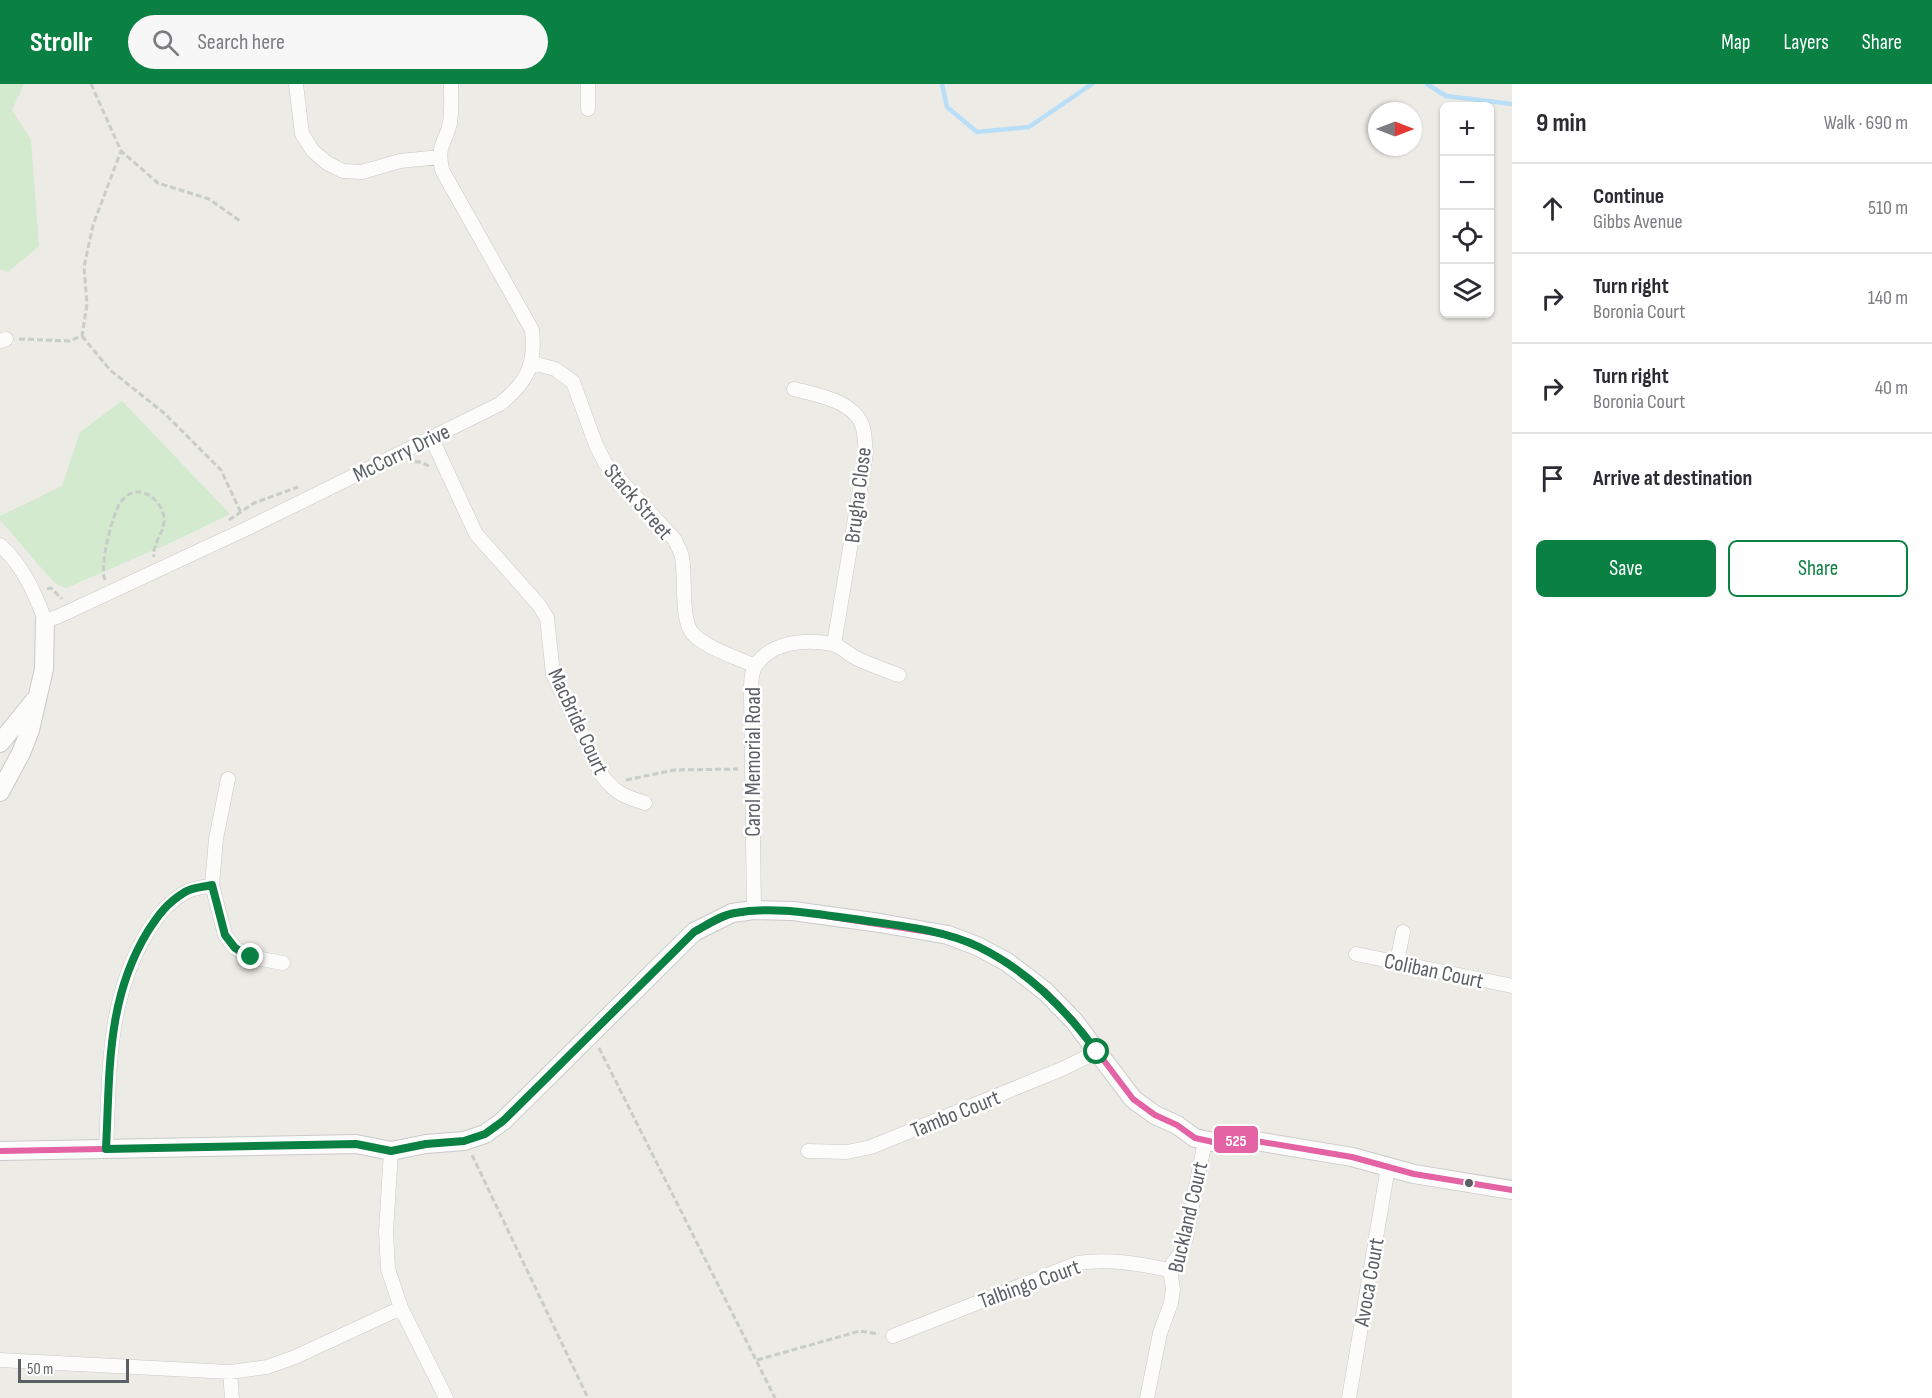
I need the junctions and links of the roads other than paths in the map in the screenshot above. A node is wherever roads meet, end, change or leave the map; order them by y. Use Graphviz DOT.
graph roads {
  1 [pos="296,84"];
  2 [pos="451,84"];
  3 [pos="588,84"];
  4 [pos="588,108"];
  5 [pos="440,157"];
  6 [pos="532,363"];
  7 [pos="794,389"];
  8 [pos="431,437"];
  9 [pos="0,545"];
  10 [pos="45,620"];
  11 [pos="834,644"];
  12 [pos="755,666"];
  13 [pos="899,675"];
  14 [pos="36,699"];
  15 [pos="0,743"];
  16 [pos="228,779"];
  17 [pos="0,792"];
  18 [pos="645,803"];
  19 [pos="212,885"];
  20 [pos="754,910"];
  21 [pos="1403,932"];
  22 [pos="1356,954"];
  23 [pos="1397,962"];
  24 [pos="283,963"];
  25 [pos="1512,986"];
  26 [pos="1097,1052"];
  27 [pos="1205,1140"];
  28 [pos="106,1149"];
  29 [pos="0,1150"];
  30 [pos="391,1151"];
  31 [pos="808,1152"];
  32 [pos="1388,1167"];
  33 [pos="1512,1190"];
  34 [pos="1170,1270"];
  35 [pos="401,1308"];
  36 [pos="893,1336"];
  37 [pos="0,1360"];
  38 [pos="230,1372"];
  39 [pos="232,1398"];
  40 [pos="446,1398"];
  41 [pos="1147,1398"];
  42 [pos="1349,1398"];
  1 -- 5 [label="street"];
  2 -- 5 [label="street"];
  3 -- 4 [label="street"];
  5 -- 6 [label="street, McCorry Drive"];
  6 -- 8 [label="street, McCorry Drive"];
  6 -- 12 [label="street, Stack Street"];
  7 -- 11 [label="street, Brugha Close"];
  8 -- 10 [label="street, McCorry Drive"];
  8 -- 18 [label="street, MacBride Court"];
  9 -- 10 [label="street"];
  10 -- 14 [label="street"];
  11 -- 12 [label="street, Carol Memorial Road"];
  11 -- 13 [label="street, Carol Memorial Road"];
  12 -- 20 [label="street, Carol Memorial Road"];
  14 -- 15 [label="street"];
  14 -- 17 [label="street"];
  16 -- 19 [label="street"];
  19 -- 24 [label="street"];
  19 -- 28 [label="street"];
  20 -- 26 [label="street"];
  20 -- 30 [label="street"];
  21 -- 23 [label="street"];
  22 -- 23 [label="street, Coliban Court"];
  23 -- 25 [label="street, Coliban Court"];
  26 -- 27 [label="street"];
  26 -- 31 [label="street, Tambo Court"];
  27 -- 32 [label="street"];
  27 -- 34 [label="street, Buckland Court"];
  28 -- 29 [label="street"];
  28 -- 30 [label="street"];
  30 -- 35 [label="street"];
  32 -- 33 [label="street"];
  32 -- 42 [label="street, Avoca Court"];
  34 -- 36 [label="street, Talbingo Court"];
  34 -- 41 [label="street, Buckland Court"];
  35 -- 38 [label="street"];
  35 -- 40 [label="street"];
  37 -- 38 [label="street"];
  38 -- 39 [label="street"];
}
